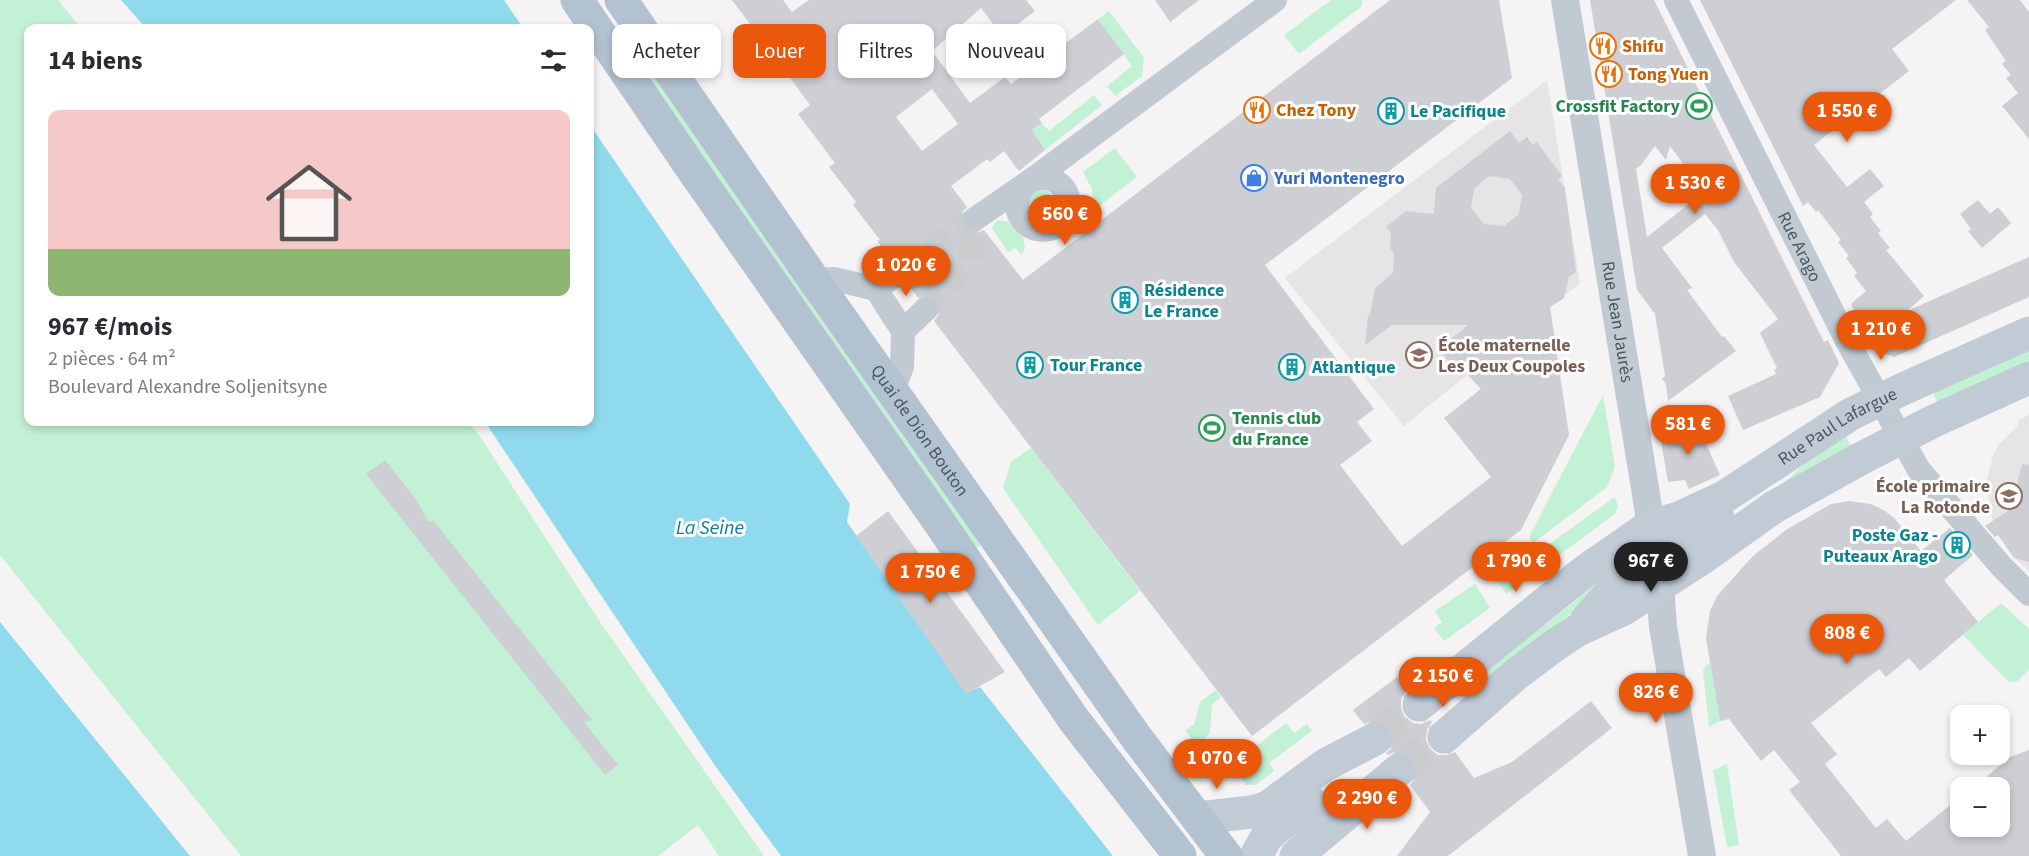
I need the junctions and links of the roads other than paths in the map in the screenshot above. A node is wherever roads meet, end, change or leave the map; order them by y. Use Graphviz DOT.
graph roads {
  1 [pos="577,0"];
  2 [pos="621,0"];
  3 [pos="1275,0"];
  4 [pos="1565,0"];
  5 [pos="1676,0"];
  6 [pos="593,24"];
  7 [pos="594,25"];
  8 [pos="975,219"];
  9 [pos="900,272"];
  10 [pos="814,280"];
  11 [pos="876,289"];
  12 [pos="926,309"];
  13 [pos="903,331"];
  14 [pos="2029,333"];
  15 [pos="2029,378"];
  16 [pos="893,390"];
  17 [pos="1879,400"];
  18 [pos="1824,431"];
  19 [pos="1901,438"];
  20 [pos="937,519"];
  21 [pos="1650,526"];
  22 [pos="1660,585"];
  23 [pos="2029,594"];
  24 [pos="1578,630"];
  25 [pos="1452,677"];
  26 [pos="1419,705"];
  27 [pos="1476,710"];
  28 [pos="1444,737"];
  29 [pos="1399,770"];
  30 [pos="1197,818"];
  31 [pos="1300,854"];
  32 [pos="1180,856"];
  33 [pos="1200,856"];
  34 [pos="1226,856"];
  35 [pos="1256,856"];
  36 [pos="1702,856"];
  1 -- 6 [label="main road, Quai de Dion Bouton"];
  2 -- 10 [label="main road, Quai de Dion Bouton"];
  3 -- 8 [label="street"];
  4 -- 21 [label="street, Rue Jean Jaurès"];
  5 -- 17 [label="street, Rue Arago"];
  7 -- 20 [label="main road, Quai de Dion Bouton"];
  9 -- 11 [label="street"];
  10 -- 11 [label="street"];
  10 -- 16 [label="main road, Quai de Dion Bouton"];
  11 -- 13 [label="street"];
  12 -- 13 [label="street"];
  13 -- 16 [label="street"];
  14 -- 17 [label="main road, Rue Paul Lafargue"];
  15 -- 19 [label="main road, Rue Paul Lafargue"];
  16 -- 30 [label="main road, Quai de Dion Bouton"];
  17 -- 18 [label="main road, Rue Paul Lafargue"];
  17 -- 19 [label="street, Rue Arago"];
  18 -- 21 [label="main road, Rue Paul Lafargue"];
  18 -- 22 [label="main road"];
  19 -- 22 [label="main road, Rue Paul Lafargue"];
  19 -- 23 [label="street, Rue Arago"];
  20 -- 32 [label="main road, Quai de Dion Bouton"];
  20 -- 33 [label="main road, Quai de Dion Bouton"];
  21 -- 22 [label="street, Rue Jean Jaurès"];
  21 -- 24 [label="main road"];
  21 -- 25 [label="main road, Rue Paul Lafargue"];
  22 -- 24 [label="main road, Rue Paul Lafargue"];
  22 -- 36 [label="street, Rue Jean Jaurès"];
  24 -- 27 [label="main road"];
  25 -- 26 [label="main road, Rue Paul Lafargue"];
  25 -- 27 [label="main road"];
  27 -- 28 [label="main road"];
  29 -- 31 [label="main road"];
  30 -- 34 [label="main road, Quai de Dion Bouton"];
  30 -- 35 [label="main road"];
}
